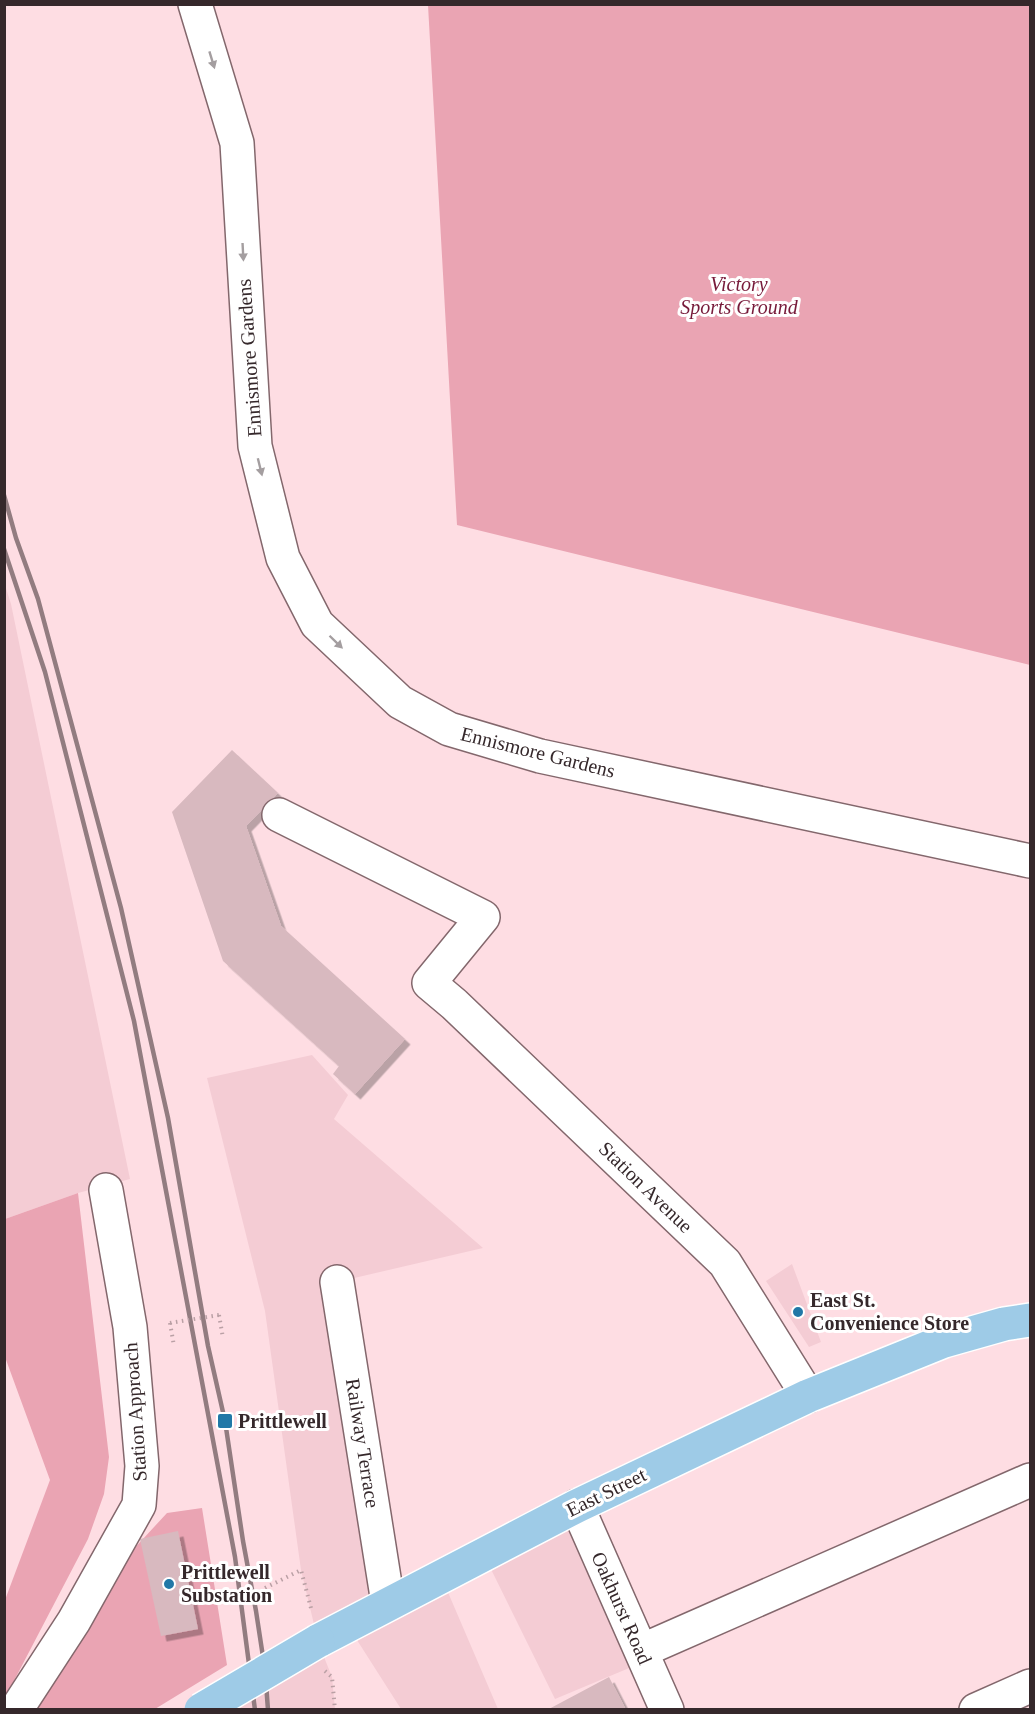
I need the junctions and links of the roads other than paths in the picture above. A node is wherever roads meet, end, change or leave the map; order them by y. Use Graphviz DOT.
graph roads {
  1 [pos="195,4"];
  2 [pos="279,815"];
  3 [pos="1030,861"];
  4 [pos="106,1190"];
  5 [pos="337,1282"];
  6 [pos="1030,1320"];
  7 [pos="808,1396"];
  8 [pos="1030,1480"];
  9 [pos="578,1506"];
  10 [pos="388,1603"];
  11 [pos="642,1652"];
  12 [pos="1030,1686"];
  13 [pos="16,1710"];
  14 [pos="201,1710"];
  15 [pos="667,1710"];
  16 [pos="975,1710"];
  1 -- 3 [label="street, Ennismore Gardens, one-way"];
  2 -- 7 [label="street, Station Avenue"];
  4 -- 13 [label="street, Station Approach"];
  5 -- 10 [label="street, Railway Terrace"];
  6 -- 7 [label="main road, East Street"];
  7 -- 9 [label="main road, East Street"];
  8 -- 11 [label="street"];
  9 -- 10 [label="main road, East Street"];
  9 -- 11 [label="street, Oakhurst Road"];
  10 -- 14 [label="main road, East Street, bridge"];
  11 -- 15 [label="street, Oakhurst Road"];
  12 -- 16 [label="street"];
}
